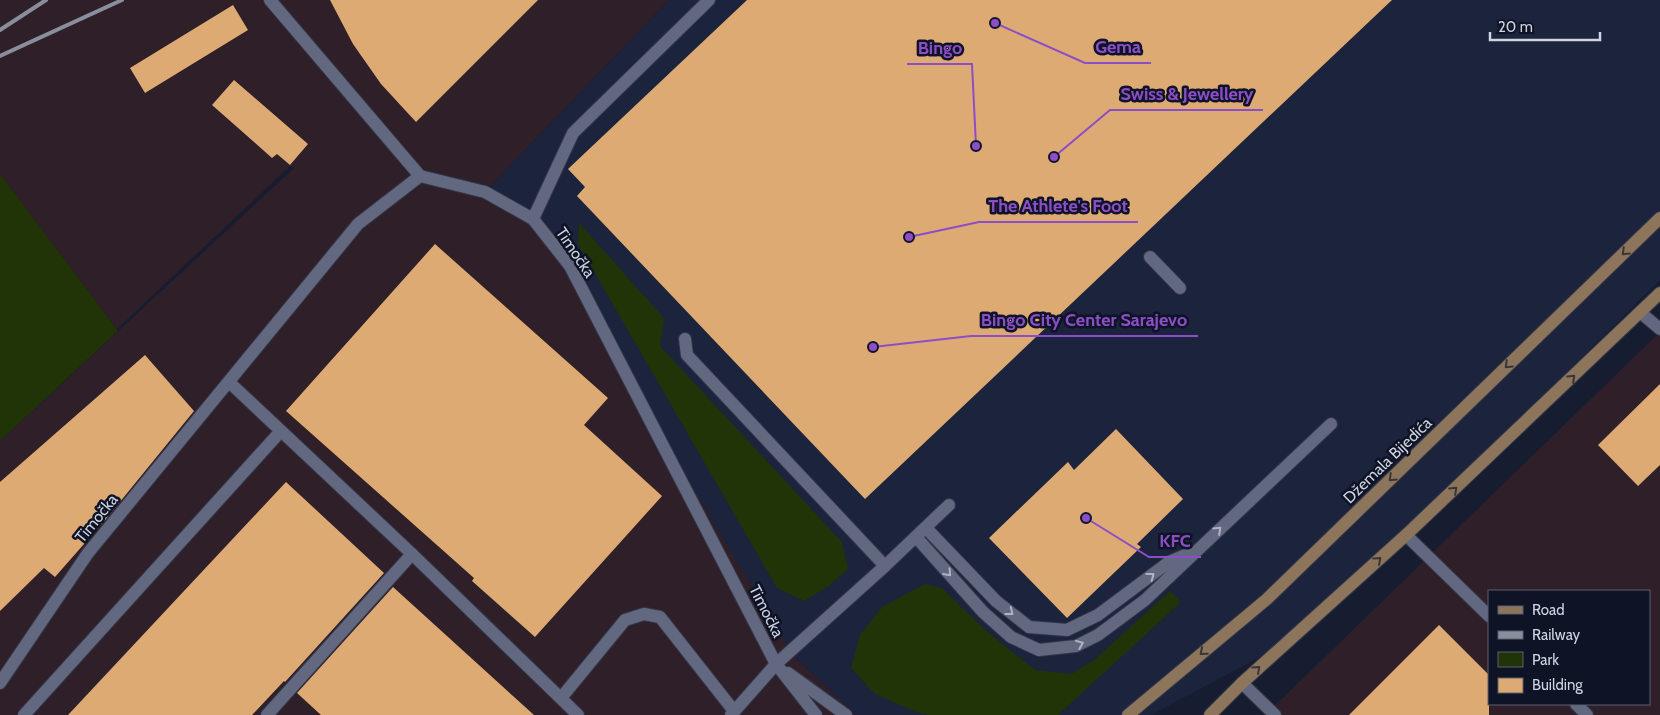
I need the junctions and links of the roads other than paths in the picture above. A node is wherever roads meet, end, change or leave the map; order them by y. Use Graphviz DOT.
graph roads {
  1 [pos="270,0"];
  2 [pos="709,0"];
  3 [pos="420,176"];
  4 [pos="1660,218"];
  5 [pos="533,219"];
  6 [pos="1150,257"];
  7 [pos="1180,288"];
  8 [pos="1660,293"];
  9 [pos="1641,313"];
  10 [pos="1660,329"];
  11 [pos="685,339"];
  12 [pos="229,382"];
  13 [pos="1331,424"];
  14 [pos="280,432"];
  15 [pos="949,506"];
  16 [pos="926,528"];
  17 [pos="1406,535"];
  18 [pos="916,537"];
  19 [pos="1196,551"];
  20 [pos="412,554"];
  21 [pos="886,566"];
  22 [pos="1488,615"];
  23 [pos="776,664"];
  24 [pos="0,683"];
  25 [pos="1242,683"];
  26 [pos="561,698"];
  27 [pos="1577,705"];
  28 [pos="733,713"];
  29 [pos="24,715"];
  30 [pos="267,715"];
  31 [pos="578,715"];
  32 [pos="816,715"];
  33 [pos="846,715"];
  34 [pos="1128,715"];
  35 [pos="1210,715"];
  36 [pos="1275,715"];
  37 [pos="1587,715"];
  1 -- 3 [label="street"];
  2 -- 5 [label="street"];
  3 -- 5 [label="street, Timočka"];
  3 -- 12 [label="street, Timočka"];
  4 -- 34 [label="street, Džemala Bijedića, one-way"];
  5 -- 23 [label="street, Timočka"];
  6 -- 7 [label="street"];
  8 -- 9 [label="street"];
  9 -- 10 [label="street"];
  17 -- 9 [label="street, one-way"];
  11 -- 21 [label="street"];
  12 -- 14 [label="street"];
  12 -- 24 [label="street, Timočka"];
  19 -- 13 [label="street, one-way"];
  14 -- 20 [label="street"];
  14 -- 29 [label="street"];
  15 -- 16 [label="street"];
  16 -- 18 [label="street"];
  16 -- 19 [label="street, one-way"];
  17 -- 22 [label="street"];
  25 -- 17 [label="street, one-way"];
  18 -- 19 [label="street, one-way"];
  18 -- 21 [label="street"];
  20 -- 26 [label="street"];
  20 -- 30 [label="street"];
  21 -- 23 [label="street"];
  23 -- 28 [label="street"];
  23 -- 32 [label="street, Timočka"];
  23 -- 33 [label="street, Timočka"];
  25 -- 35 [label="street"];
  25 -- 36 [label="street"];
  26 -- 28 [label="street"];
  26 -- 31 [label="street"];
  27 -- 37 [label="street"];
}
